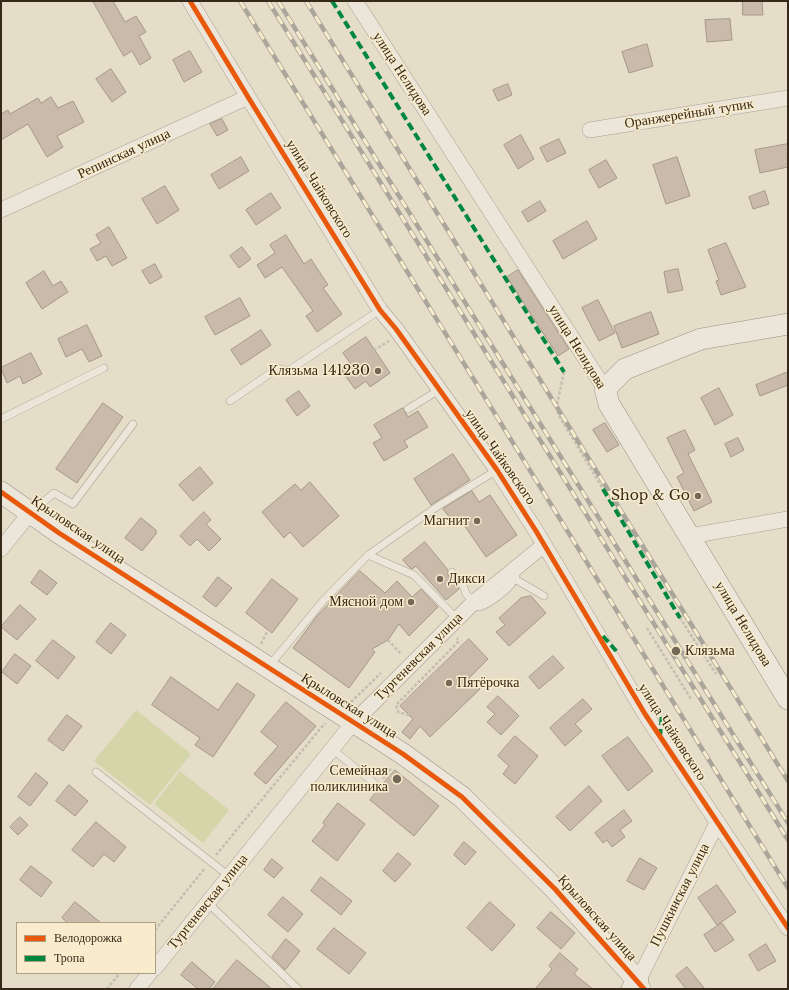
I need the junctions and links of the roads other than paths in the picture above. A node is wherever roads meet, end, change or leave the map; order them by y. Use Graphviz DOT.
graph roads {
  1 [pos="190,1"];
  2 [pos="355,1"];
  3 [pos="248,97"];
  4 [pos="788,98"];
  5 [pos="590,130"];
  6 [pos="1,210"];
  7 [pos="380,310"];
  8 [pos="788,324"];
  9 [pos="104,368"];
  10 [pos="605,389"];
  11 [pos="439,390"];
  12 [pos="230,401"];
  13 [pos="408,409"];
  14 [pos="1,419"];
  15 [pos="133,424"];
  16 [pos="497,470"];
  17 [pos="1,492"];
  18 [pos="30,513"];
  19 [pos="788,519"];
  20 [pos="690,536"];
  21 [pos="544,545"];
  22 [pos="1,549"];
  23 [pos="368,555"];
  24 [pos="452,572"];
  25 [pos="515,574"];
  26 [pos="544,596"];
  27 [pos="473,603"];
  28 [pos="456,619"];
  29 [pos="272,662"];
  30 [pos="788,699"];
  31 [pos="351,714"];
  32 [pos="332,749"];
  33 [pos="96,772"];
  34 [pos="374,782"];
  35 [pos="717,823"];
  36 [pos="229,876"];
  37 [pos="208,903"];
  38 [pos="788,928"];
  39 [pos="156,967"];
  40 [pos="149,974"];
  41 [pos="638,986"];
  42 [pos="137,989"];
  43 [pos="298,989"];
  1 -- 3 [label="street, улица Чайковского"];
  2 -- 10 [label="street, улица Нелидова"];
  3 -- 6 [label="street, Репинская улица"];
  3 -- 7 [label="street, улица Чайковского"];
  4 -- 5 [label="street, Оранжерейный тупик"];
  7 -- 11 [label="street, улица Чайковского"];
  7 -- 12 [label="lane"];
  8 -- 10 [label="street"];
  9 -- 14 [label="lane"];
  10 -- 20 [label="street, улица Нелидова"];
  11 -- 13 [label="lane"];
  11 -- 16 [label="street, улица Чайковского"];
  15 -- 18 [label="lane"];
  16 -- 21 [label="street, улица Чайковского"];
  16 -- 23 [label="lane"];
  17 -- 18 [label="street, Крыловская улица"];
  18 -- 22 [label="street"];
  18 -- 29 [label="street, Крыловская улица"];
  19 -- 20 [label="street"];
  20 -- 30 [label="street, улица Нелидова"];
  21 -- 25 [label="street, Тургеневская улица"];
  21 -- 35 [label="street, улица Чайковского"];
  23 -- 28 [label="lane"];
  23 -- 29 [label="lane"];
  24 -- 27 [label="lane"];
  25 -- 26 [label="lane"];
  25 -- 27 [label="street, Тургеневская улица"];
  27 -- 28 [label="street, Тургеневская улица"];
  28 -- 31 [label="street, Тургеневская улица"];
  29 -- 31 [label="street, Крыловская улица"];
  31 -- 32 [label="street, Тургеневская улица"];
  31 -- 41 [label="street, Крыловская улица"];
  32 -- 34 [label="lane"];
  32 -- 36 [label="street, Тургеневская улица"];
  33 -- 36 [label="lane"];
  35 -- 38 [label="street, улица Чайковского"];
  35 -- 41 [label="street, Пушкинская улица"];
  36 -- 37 [label="street, Тургеневская улица"];
  37 -- 39 [label="street, Тургеневская улица"];
  37 -- 43 [label="lane"];
  40 -- 42 [label="street"];
}
